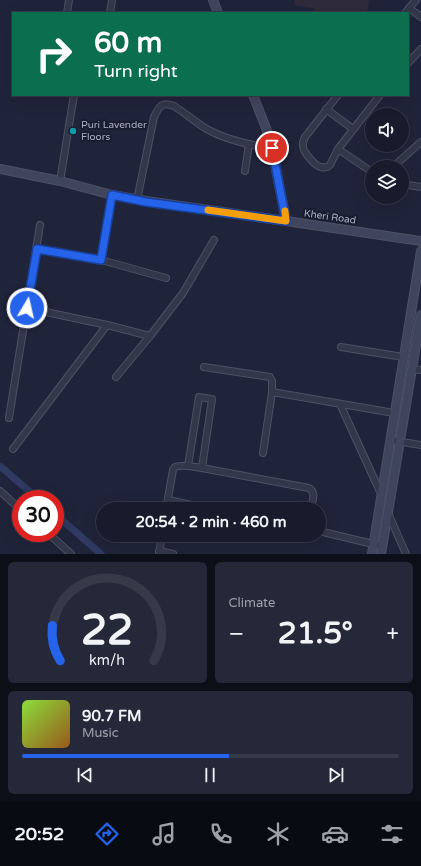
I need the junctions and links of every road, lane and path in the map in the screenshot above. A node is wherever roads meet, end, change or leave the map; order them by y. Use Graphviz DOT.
graph roads {
  1 [pos="69,0"];
  2 [pos="112,0"];
  3 [pos="213,0"];
  4 [pos="416,0"];
  5 [pos="407,11"];
  6 [pos="67,12"];
  7 [pos="110,12"];
  8 [pos="218,12"];
  9 [pos="421,17"];
  10 [pos="421,49"];
  11 [pos="409,62"];
  12 [pos="74,96"];
  13 [pos="253,96"];
  14 [pos="337,96"];
  15 [pos="378,96"];
  16 [pos="326,109"];
  17 [pos="353,129"];
  18 [pos="421,142"];
  19 [pos="249,144"];
  20 [pos="338,149"];
  21 [pos="273,150"];
  22 [pos="402,160"];
  23 [pos="365,167"];
  24 [pos="0,169"];
  25 [pos="245,171"];
  26 [pos="60,181"];
  27 [pos="409,185"];
  28 [pos="421,187"];
  29 [pos="112,195"];
  30 [pos="137,200"];
  31 [pos="286,221"];
  32 [pos="40,225"];
  33 [pos="214,240"];
  34 [pos="421,241"];
  35 [pos="37,249"];
  36 [pos="421,251"];
  37 [pos="101,260"];
  38 [pos="166,278"];
  39 [pos="27,308"];
  40 [pos="421,315"];
  41 [pos="107,325"];
  42 [pos="150,336"];
  43 [pos="341,347"];
  44 [pos="403,357"];
  45 [pos="204,367"];
  46 [pos="417,370"];
  47 [pos="116,377"];
  48 [pos="272,392"];
  49 [pos="340,404"];
  50 [pos="394,412"];
  51 [pos="9,418"];
  52 [pos="390,440"];
  53 [pos="400,442"];
  54 [pos="421,445"];
  55 [pos="13,449"];
  56 [pos="263,453"];
  57 [pos="188,466"];
  58 [pos="202,468"];
  59 [pos="0,491"];
  60 [pos="382,496"];
  61 [pos="168,500"];
  62 [pos="12,502"];
  63 [pos="177,502"];
  64 [pos="312,502"];
  65 [pos="388,513"];
  66 [pos="326,533"];
  67 [pos="58,542"];
  68 [pos="161,542"];
  69 [pos="374,544"];
  70 [pos="382,550"];
  71 [pos="159,553"];
  72 [pos="71,554"];
  73 [pos="173,554"];
  74 [pos="372,554"];
  75 [pos="406,554"];
  1 -- 6 [label="street"];
  2 -- 7 [label="street"];
  3 -- 8 [label="street"];
  4 -- 5 [label="street"];
  5 -- 9 [label="street"];
  10 -- 11 [label="street"];
  12 -- 26 [label="street"];
  13 -- 21 [label="street"];
  14 -- 16 [label="street"];
  15 -- 17 [label="street"];
  16 -- 17 [label="street"];
  16 -- 20 [label="street"];
  17 -- 20 [label="street"];
  18 -- 22 [label="street"];
  19 -- 21 [label="street"];
  19 -- 25 [label="street"];
  19 -- 30 [label="street"];
  20 -- 23 [label="street"];
  21 -- 31 [label="street"];
  24 -- 26 [label="street, Kheri Road"];
  26 -- 29 [label="street, Kheri Road"];
  27 -- 28 [label="street"];
  29 -- 30 [label="street, Kheri Road"];
  29 -- 37 [label="street"];
  30 -- 31 [label="street, Kheri Road"];
  31 -- 34 [label="street, Kheri Road"];
  32 -- 35 [label="street"];
  33 -- 42 [label="street"];
  35 -- 37 [label="street"];
  35 -- 39 [label="street"];
  36 -- 44 [label="street"];
  37 -- 38 [label="street"];
  39 -- 41 [label="street"];
  39 -- 51 [label="street"];
  40 -- 46 [label="street"];
  41 -- 42 [label="street"];
  41 -- 55 [label="street"];
  42 -- 47 [label="street"];
  43 -- 44 [label="street"];
  44 -- 50 [label="street"];
  45 -- 48 [label="street"];
  46 -- 53 [label="street"];
  48 -- 49 [label="street"];
  48 -- 56 [label="street"];
  49 -- 50 [label="street"];
  49 -- 60 [label="street"];
  50 -- 52 [label="street"];
  52 -- 53 [label="street"];
  52 -- 60 [label="street"];
  53 -- 54 [label="street"];
  53 -- 65 [label="street"];
  57 -- 58 [label="street"];
  57 -- 58 [label="street"];
  57 -- 61 [label="street"];
  58 -- 64 [label="street"];
  59 -- 62 [label="street"];
  60 -- 69 [label="street"];
  61 -- 63 [label="street"];
  65 -- 70 [label="street"];
  65 -- 75 [label="street"];
  66 -- 69 [label="street"];
  67 -- 72 [label="street"];
  68 -- 71 [label="street"];
  69 -- 70 [label="street"];
  69 -- 74 [label="street"];
  71 -- 73 [label="street"];
}
